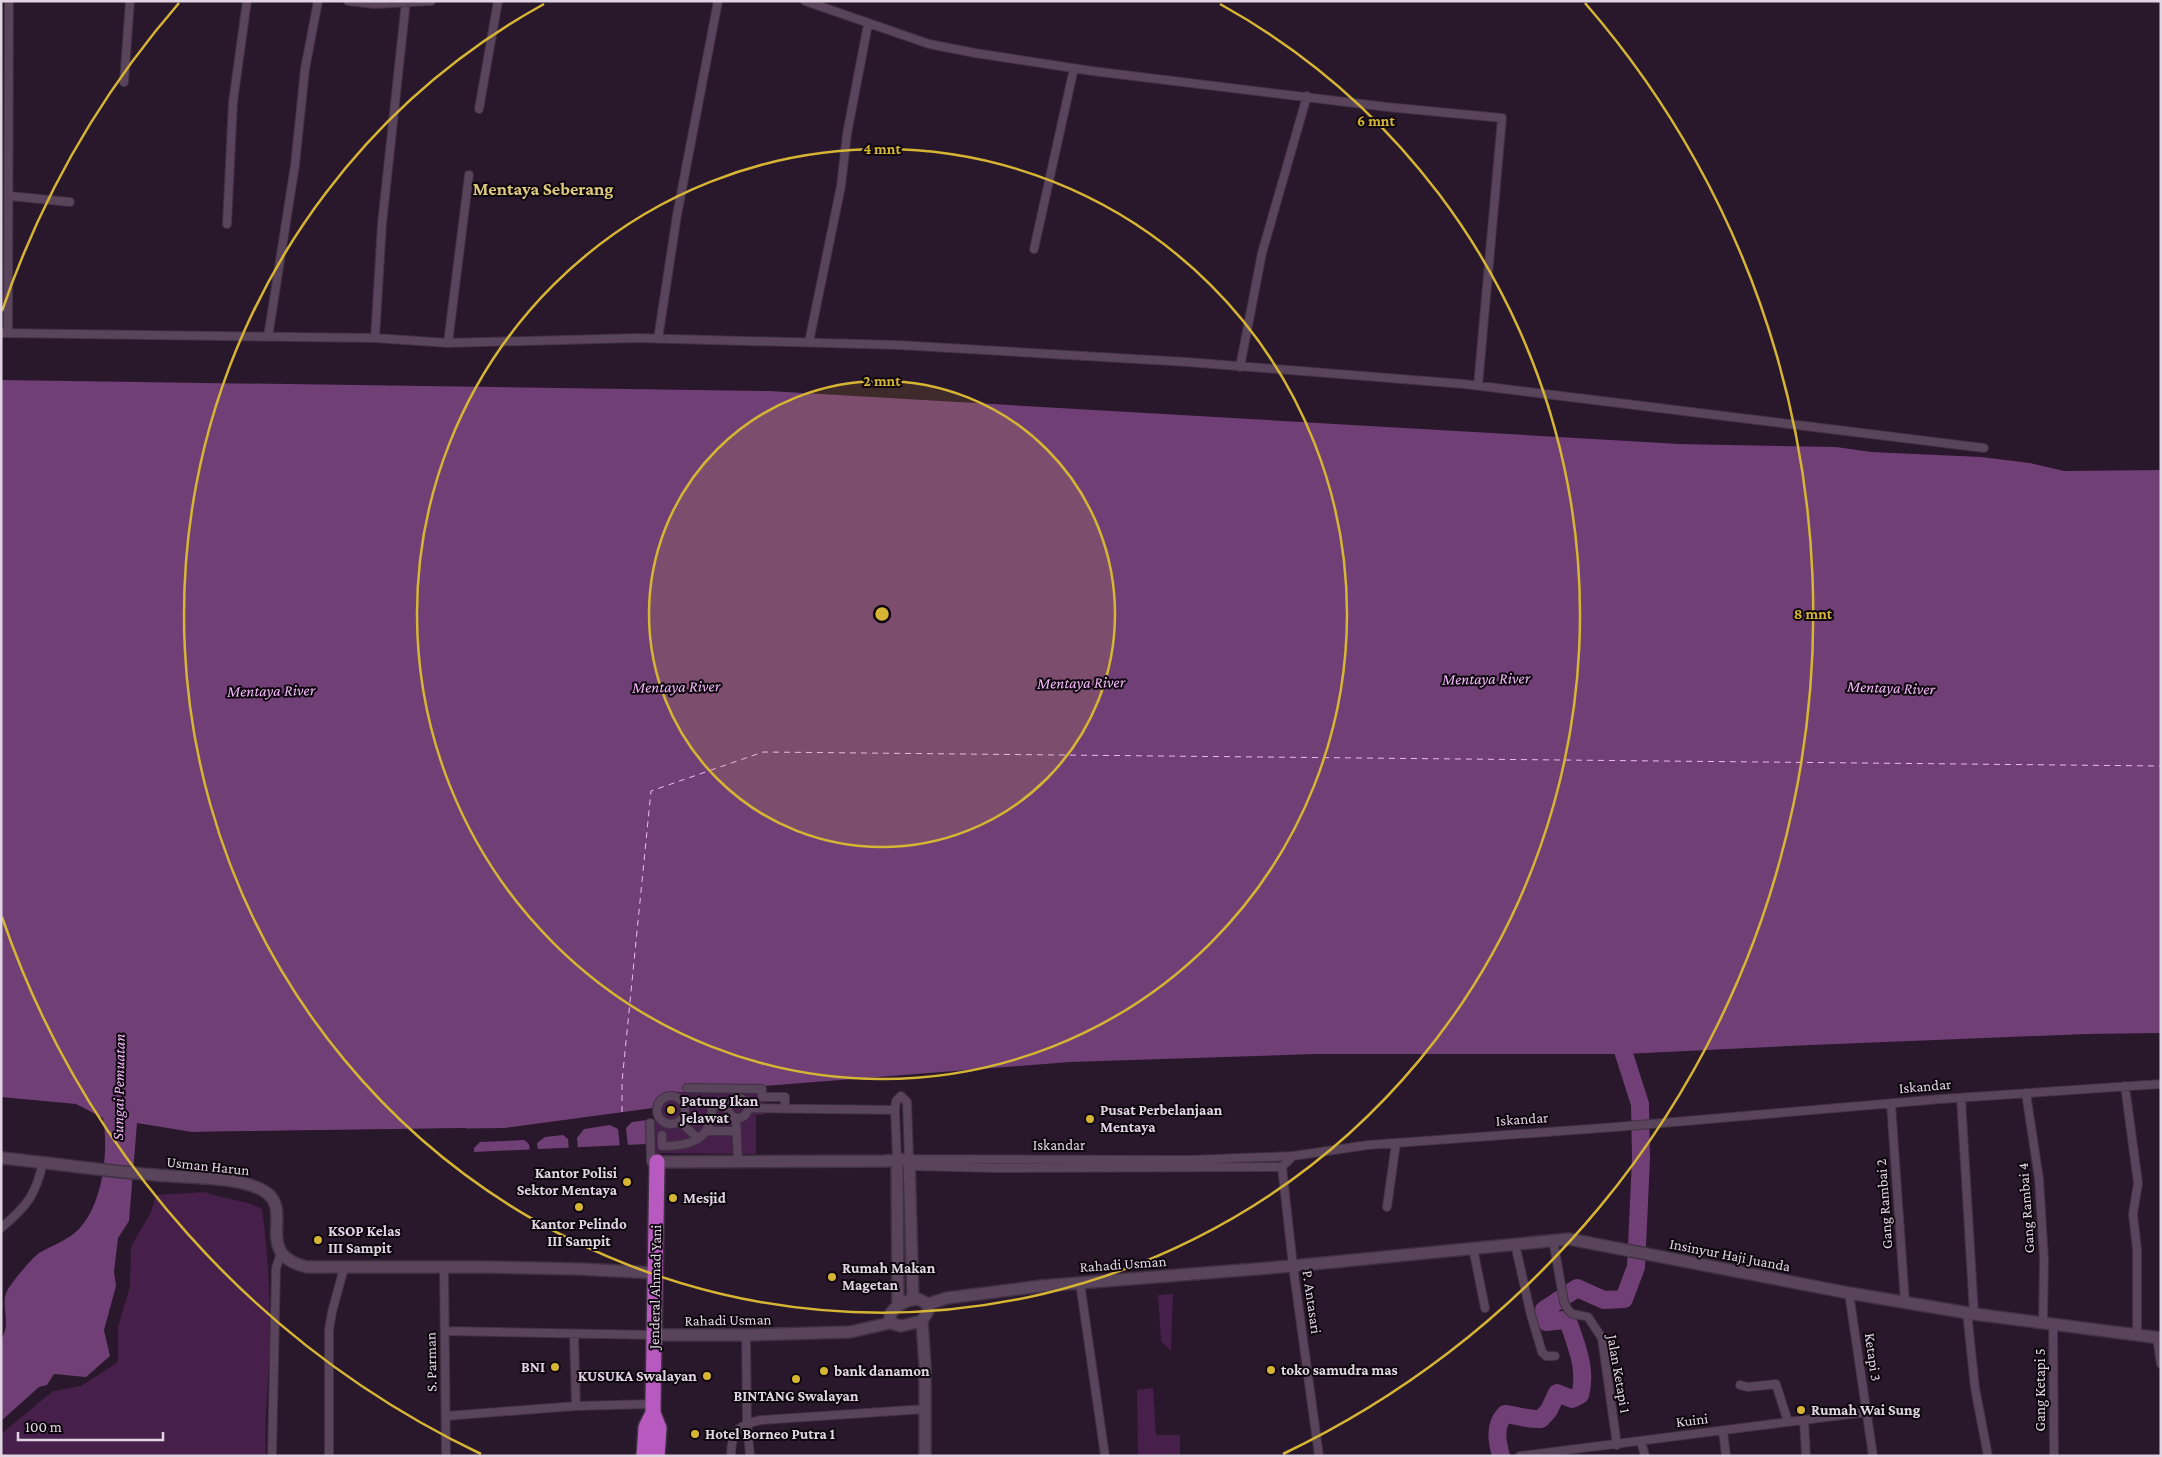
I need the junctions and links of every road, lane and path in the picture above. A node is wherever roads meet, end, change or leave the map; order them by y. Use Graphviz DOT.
graph roads {
  1 [pos="9,1"];
  2 [pos="130,1"];
  3 [pos="247,1"];
  4 [pos="318,1"];
  5 [pos="348,1"];
  6 [pos="431,1"];
  7 [pos="498,1"];
  8 [pos="718,1"];
  9 [pos="805,1"];
  10 [pos="406,2"];
  11 [pos="868,24"];
  12 [pos="1074,68"];
  13 [pos="124,82"];
  14 [pos="1308,96"];
  15 [pos="479,109"];
  16 [pos="469,175"];
  17 [pos="10,196"];
  18 [pos="70,202"];
  19 [pos="227,224"];
  20 [pos="1034,249"];
  21 [pos="5,332"];
  22 [pos="268,338"];
  23 [pos="375,338"];
  24 [pos="658,339"];
  25 [pos="809,342"];
  26 [pos="448,343"];
  27 [pos="1240,366"];
  28 [pos="1478,386"];
  29 [pos="1984,448"];
  30 [pos="2161,1084"];
  31 [pos="2125,1086"];
  32 [pos="687,1088"];
  33 [pos="2026,1093"];
  34 [pos="1961,1098"];
  35 [pos="1891,1104"];
  36 [pos="728,1105"];
  37 [pos="749,1108"];
  38 [pos="785,1108"];
  39 [pos="895,1110"];
  40 [pos="736,1118"];
  41 [pos="680,1121"];
  42 [pos="650,1123"];
  43 [pos="706,1131"];
  44 [pos="737,1131"];
  45 [pos="662,1135"];
  46 [pos="698,1139"];
  47 [pos="1396,1143"];
  48 [pos="1292,1156"];
  49 [pos="1,1158"];
  50 [pos="43,1162"];
  51 [pos="654,1162"];
  52 [pos="738,1162"];
  53 [pos="897,1162"];
  54 [pos="910,1162"];
  55 [pos="1282,1167"];
  56 [pos="1387,1207"];
  57 [pos="1,1228"];
  58 [pos="1553,1240"];
  59 [pos="1515,1244"];
  60 [pos="1473,1248"];
  61 [pos="281,1253"];
  62 [pos="1293,1266"];
  63 [pos="444,1267"];
  64 [pos="344,1268"];
  65 [pos="655,1274"];
  66 [pos="1080,1283"];
  67 [pos="1849,1293"];
  68 [pos="913,1300"];
  69 [pos="1906,1302"];
  70 [pos="928,1304"];
  71 [pos="898,1305"];
  72 [pos="1485,1308"];
  73 [pos="1970,1313"];
  74 [pos="922,1321"];
  75 [pos="890,1322"];
  76 [pos="2048,1324"];
  77 [pos="445,1331"];
  78 [pos="574,1334"];
  79 [pos="654,1335"];
  80 [pos="746,1336"];
  81 [pos="2137,1336"];
  82 [pos="2159,1338"];
  83 [pos="1555,1356"];
  84 [pos="2161,1364"];
  85 [pos="1740,1385"];
  86 [pos="576,1406"];
  87 [pos="653,1409"];
  88 [pos="925,1409"];
  89 [pos="1867,1412"];
  90 [pos="446,1416"];
  91 [pos="1804,1420"];
  92 [pos="747,1422"];
  93 [pos="1788,1422"];
  94 [pos="1723,1430"];
  95 [pos="1642,1441"];
  96 [pos="1617,1445"];
  97 [pos="1552,1454"];
  98 [pos="272,1456"];
  99 [pos="329,1456"];
  100 [pos="446,1456"];
  101 [pos="644,1456"];
  102 [pos="657,1456"];
  103 [pos="731,1456"];
  104 [pos="750,1456"];
  105 [pos="925,1456"];
  106 [pos="1105,1456"];
  107 [pos="1319,1456"];
  108 [pos="1520,1456"];
  109 [pos="1645,1456"];
  110 [pos="1726,1456"];
  111 [pos="1806,1456"];
  112 [pos="1873,1456"];
  113 [pos="1988,1456"];
  114 [pos="2054,1456"];
  1 -- 17 [label="street"];
  2 -- 13 [label="street"];
  3 -- 19 [label="street"];
  4 -- 22 [label="street"];
  5 -- 10 [label="street"];
  6 -- 10 [label="street"];
  7 -- 15 [label="street"];
  8 -- 24 [label="street"];
  9 -- 11 [label="street"];
  10 -- 23 [label="street"];
  11 -- 12 [label="street"];
  11 -- 25 [label="street"];
  12 -- 14 [label="street"];
  12 -- 20 [label="street"];
  14 -- 27 [label="street"];
  14 -- 28 [label="street"];
  16 -- 26 [label="street"];
  17 -- 18 [label="street"];
  17 -- 21 [label="street"];
  21 -- 22 [label="street"];
  22 -- 23 [label="street"];
  23 -- 26 [label="street"];
  24 -- 25 [label="street"];
  24 -- 26 [label="street"];
  25 -- 27 [label="street"];
  27 -- 28 [label="street"];
  28 -- 29 [label="street"];
  30 -- 31 [label="street, Iskandar"];
  31 -- 33 [label="street, Iskandar"];
  31 -- 81 [label="street"];
  32 -- 38 [label="street"];
  33 -- 34 [label="street, Iskandar"];
  33 -- 76 [label="street, Gang Rambai 4"];
  34 -- 35 [label="street, Iskandar"];
  34 -- 73 [label="street"];
  35 -- 47 [label="street, Iskandar"];
  35 -- 69 [label="street, Gang Rambai 2"];
  36 -- 37 [label="street"];
  36 -- 40 [label="street"];
  36 -- 43 [label="street"];
  37 -- 38 [label="street"];
  37 -- 40 [label="street"];
  38 -- 39 [label="street"];
  39 -- 53 [label="street"];
  39 -- 54 [label="street"];
  40 -- 44 [label="street"];
  41 -- 46 [label="street"];
  42 -- 51 [label="street"];
  43 -- 44 [label="street"];
  43 -- 46 [label="street"];
  44 -- 52 [label="street"];
  45 -- 46 [label="street"];
  47 -- 48 [label="street, Iskandar"];
  47 -- 56 [label="street"];
  48 -- 54 [label="street, Iskandar"];
  48 -- 55 [label="street"];
  49 -- 50 [label="street, Usman Harun"];
  50 -- 57 [label="street"];
  50 -- 61 [label="street, Usman Harun"];
  51 -- 52 [label="street, Iskandar"];
  51 -- 65 [label="highway, Jenderal Ahmad Yani"];
  52 -- 53 [label="street, Iskandar"];
  53 -- 54 [label="street, Iskandar"];
  53 -- 71 [label="street"];
  54 -- 55 [label="street, Iskandar"];
  54 -- 68 [label="street"];
  55 -- 62 [label="street, P. Antasari"];
  58 -- 59 [label="street, Insinyur Haji Juanda"];
  58 -- 67 [label="street, Insinyur Haji Juanda"];
  58 -- 96 [label="street, Jalan Ketapi 1"];
  59 -- 60 [label="street, Insinyur Haji Juanda"];
  59 -- 83 [label="street"];
  60 -- 62 [label="street, Insinyur Haji Juanda"];
  60 -- 72 [label="street"];
  61 -- 64 [label="street"];
  61 -- 98 [label="street"];
  62 -- 66 [label="street, Rahadi Usman"];
  62 -- 107 [label="street, P. Antasari"];
  63 -- 64 [label="street"];
  63 -- 65 [label="street"];
  63 -- 77 [label="street, S. Parman"];
  64 -- 99 [label="street"];
  65 -- 79 [label="highway, Jenderal Ahmad Yani"];
  66 -- 70 [label="street, Rahadi Usman"];
  66 -- 106 [label="street"];
  67 -- 69 [label="street, Insinyur Haji Juanda"];
  67 -- 89 [label="street, Ketapi 3"];
  68 -- 70 [label="street"];
  68 -- 71 [label="street"];
  69 -- 73 [label="street, Insinyur Haji Juanda"];
  70 -- 74 [label="street"];
  71 -- 75 [label="street"];
  73 -- 76 [label="street, Insinyur Haji Juanda"];
  73 -- 113 [label="street"];
  74 -- 75 [label="street, Rahadi Usman"];
  74 -- 88 [label="street"];
  75 -- 80 [label="street, Rahadi Usman"];
  76 -- 81 [label="street, Insinyur Haji Juanda"];
  76 -- 114 [label="street, Gang Ketapi 5"];
  77 -- 78 [label="street, Rahadi Usman"];
  77 -- 90 [label="street, S. Parman"];
  78 -- 79 [label="street, Rahadi Usman"];
  78 -- 86 [label="street"];
  79 -- 80 [label="street, Rahadi Usman"];
  79 -- 87 [label="highway, Jenderal Ahmad Yani"];
  80 -- 92 [label="street"];
  81 -- 82 [label="street, Insinyur Haji Juanda"];
  82 -- 84 [label="street"];
  85 -- 93 [label="street"];
  86 -- 87 [label="street"];
  86 -- 90 [label="street"];
  87 -- 101 [label="highway, Jenderal Ahmad Yani"];
  87 -- 102 [label="highway, Jenderal Ahmad Yani"];
  88 -- 92 [label="street"];
  88 -- 105 [label="street"];
  89 -- 91 [label="street, Kuini"];
  89 -- 112 [label="street, Ketapi 3"];
  90 -- 100 [label="street, S. Parman"];
  91 -- 93 [label="street, Kuini"];
  91 -- 111 [label="street"];
  92 -- 103 [label="street"];
  92 -- 104 [label="street"];
  93 -- 94 [label="street, Kuini"];
  94 -- 95 [label="street, Kuini"];
  94 -- 110 [label="street"];
  95 -- 96 [label="street, Kuini"];
  95 -- 109 [label="street"];
  96 -- 97 [label="street, Kuini"];
  97 -- 108 [label="street, Kuini"];
}
